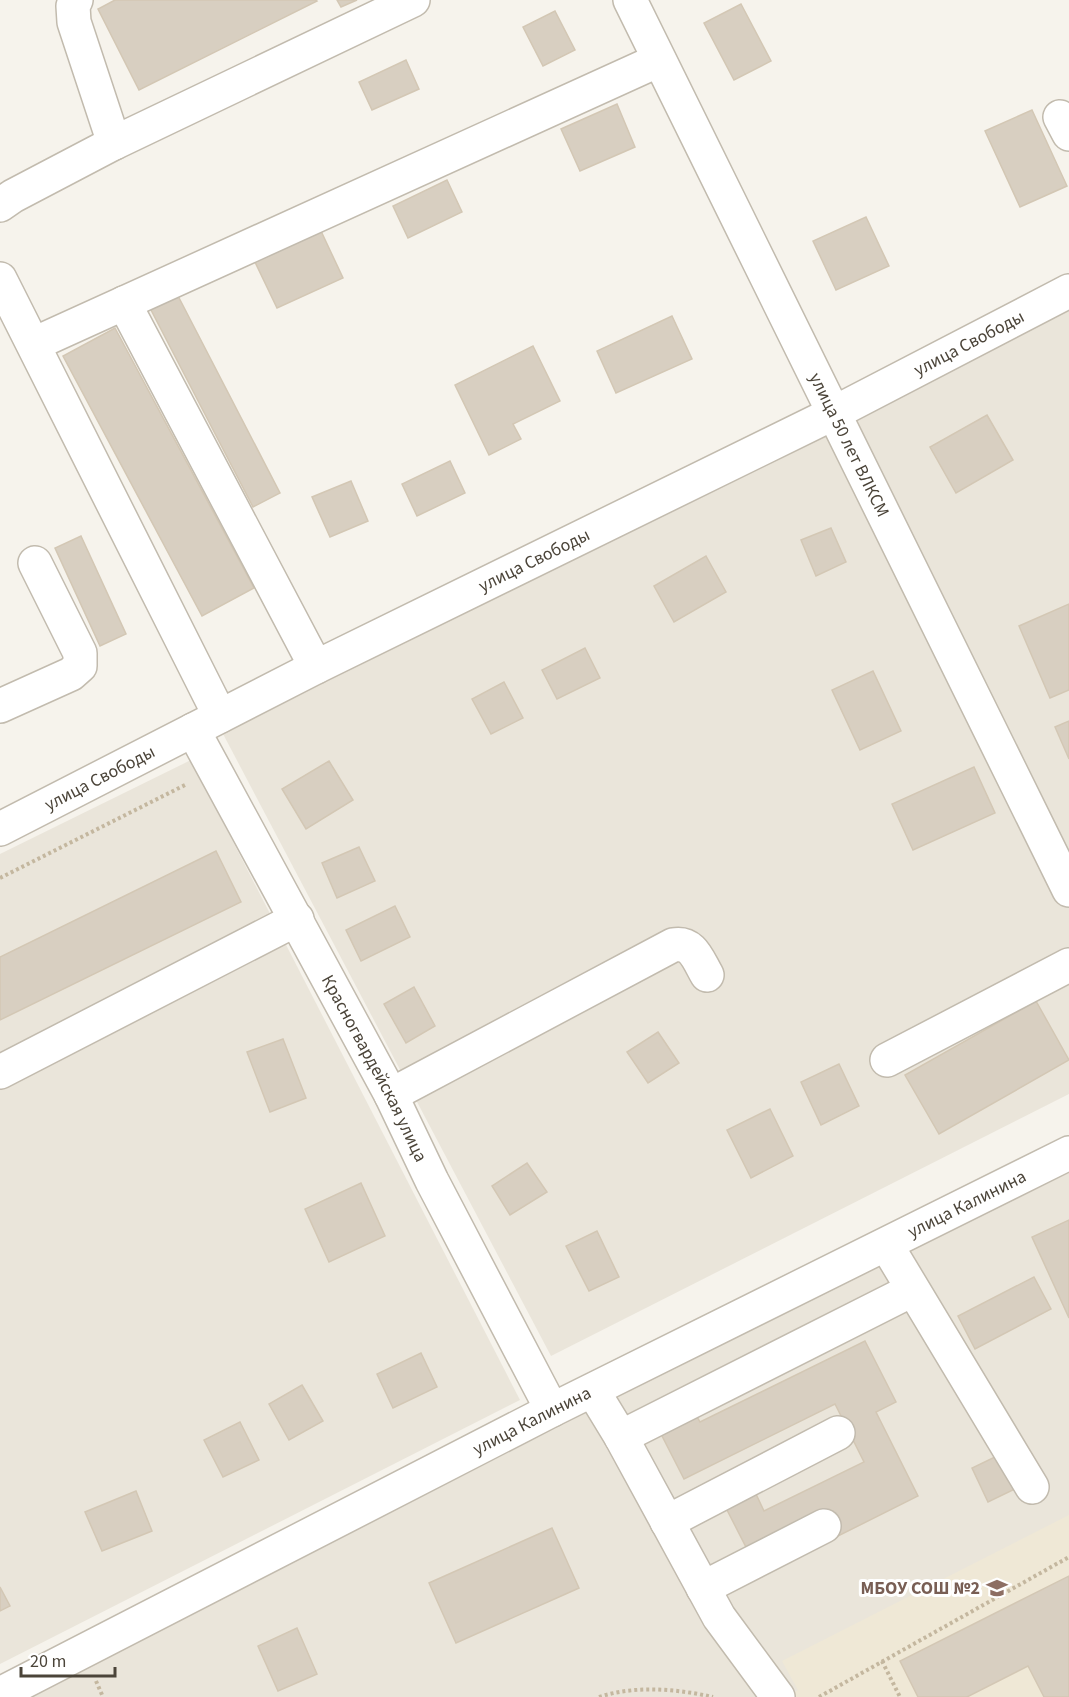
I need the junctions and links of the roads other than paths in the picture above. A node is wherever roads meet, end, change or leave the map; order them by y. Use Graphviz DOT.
graph roads {
  1 [pos="76,0"];
  2 [pos="413,0"];
  3 [pos="630,0"];
  4 [pos="660,60"];
  5 [pos="114,143"];
  6 [pos="0,206"];
  7 [pos="0,279"];
  8 [pos="1069,291"];
  9 [pos="124,303"];
  10 [pos="33,344"];
  11 [pos="834,413"];
  12 [pos="35,563"];
  13 [pos="316,667"];
  14 [pos="0,706"];
  15 [pos="206,723"];
  16 [pos="0,829"];
  17 [pos="1069,890"];
  18 [pos="297,919"];
  19 [pos="1069,965"];
  20 [pos="707,975"];
  21 [pos="887,1060"];
  22 [pos="0,1072"];
  23 [pos="391,1095"];
  24 [pos="1069,1154"];
  25 [pos="887,1246"];
  26 [pos="912,1290"];
  27 [pos="593,1391"];
  28 [pos="552,1410"];
  29 [pos="838,1434"];
  30 [pos="621,1437"];
  31 [pos="1032,1487"];
  32 [pos="667,1522"];
  33 [pos="824,1526"];
  34 [pos="703,1588"];
  35 [pos="0,1694"];
  36 [pos="778,1697"];
  1 -- 5 [label="street"];
  2 -- 5 [label="street"];
  3 -- 4 [label="street, улица 50 лет ВЛКСМ"];
  4 -- 9 [label="street"];
  4 -- 11 [label="street, улица 50 лет ВЛКСМ"];
  5 -- 6 [label="street"];
  7 -- 10 [label="street, Красногвардейская улица"];
  8 -- 11 [label="street, улица Свободы"];
  9 -- 10 [label="street"];
  9 -- 13 [label="street"];
  10 -- 15 [label="street, Красногвардейская улица"];
  11 -- 13 [label="street, улица Свободы"];
  11 -- 17 [label="street, улица 50 лет ВЛКСМ"];
  12 -- 14 [label="street"];
  13 -- 15 [label="street, улица Свободы"];
  15 -- 16 [label="street, улица Свободы"];
  15 -- 18 [label="street, Красногвардейская улица"];
  18 -- 22 [label="street"];
  18 -- 23 [label="street, Красногвардейская улица"];
  19 -- 21 [label="street"];
  20 -- 23 [label="street"];
  23 -- 28 [label="street, Красногвардейская улица"];
  24 -- 25 [label="street, улица Калинина"];
  25 -- 26 [label="street"];
  25 -- 27 [label="street, улица Калинина"];
  26 -- 30 [label="street"];
  26 -- 31 [label="street"];
  27 -- 28 [label="street, улица Калинина"];
  27 -- 30 [label="street"];
  28 -- 35 [label="street, улица Калинина"];
  29 -- 32 [label="street"];
  30 -- 32 [label="street"];
  32 -- 34 [label="street"];
  33 -- 34 [label="street"];
  34 -- 36 [label="street"];
}
